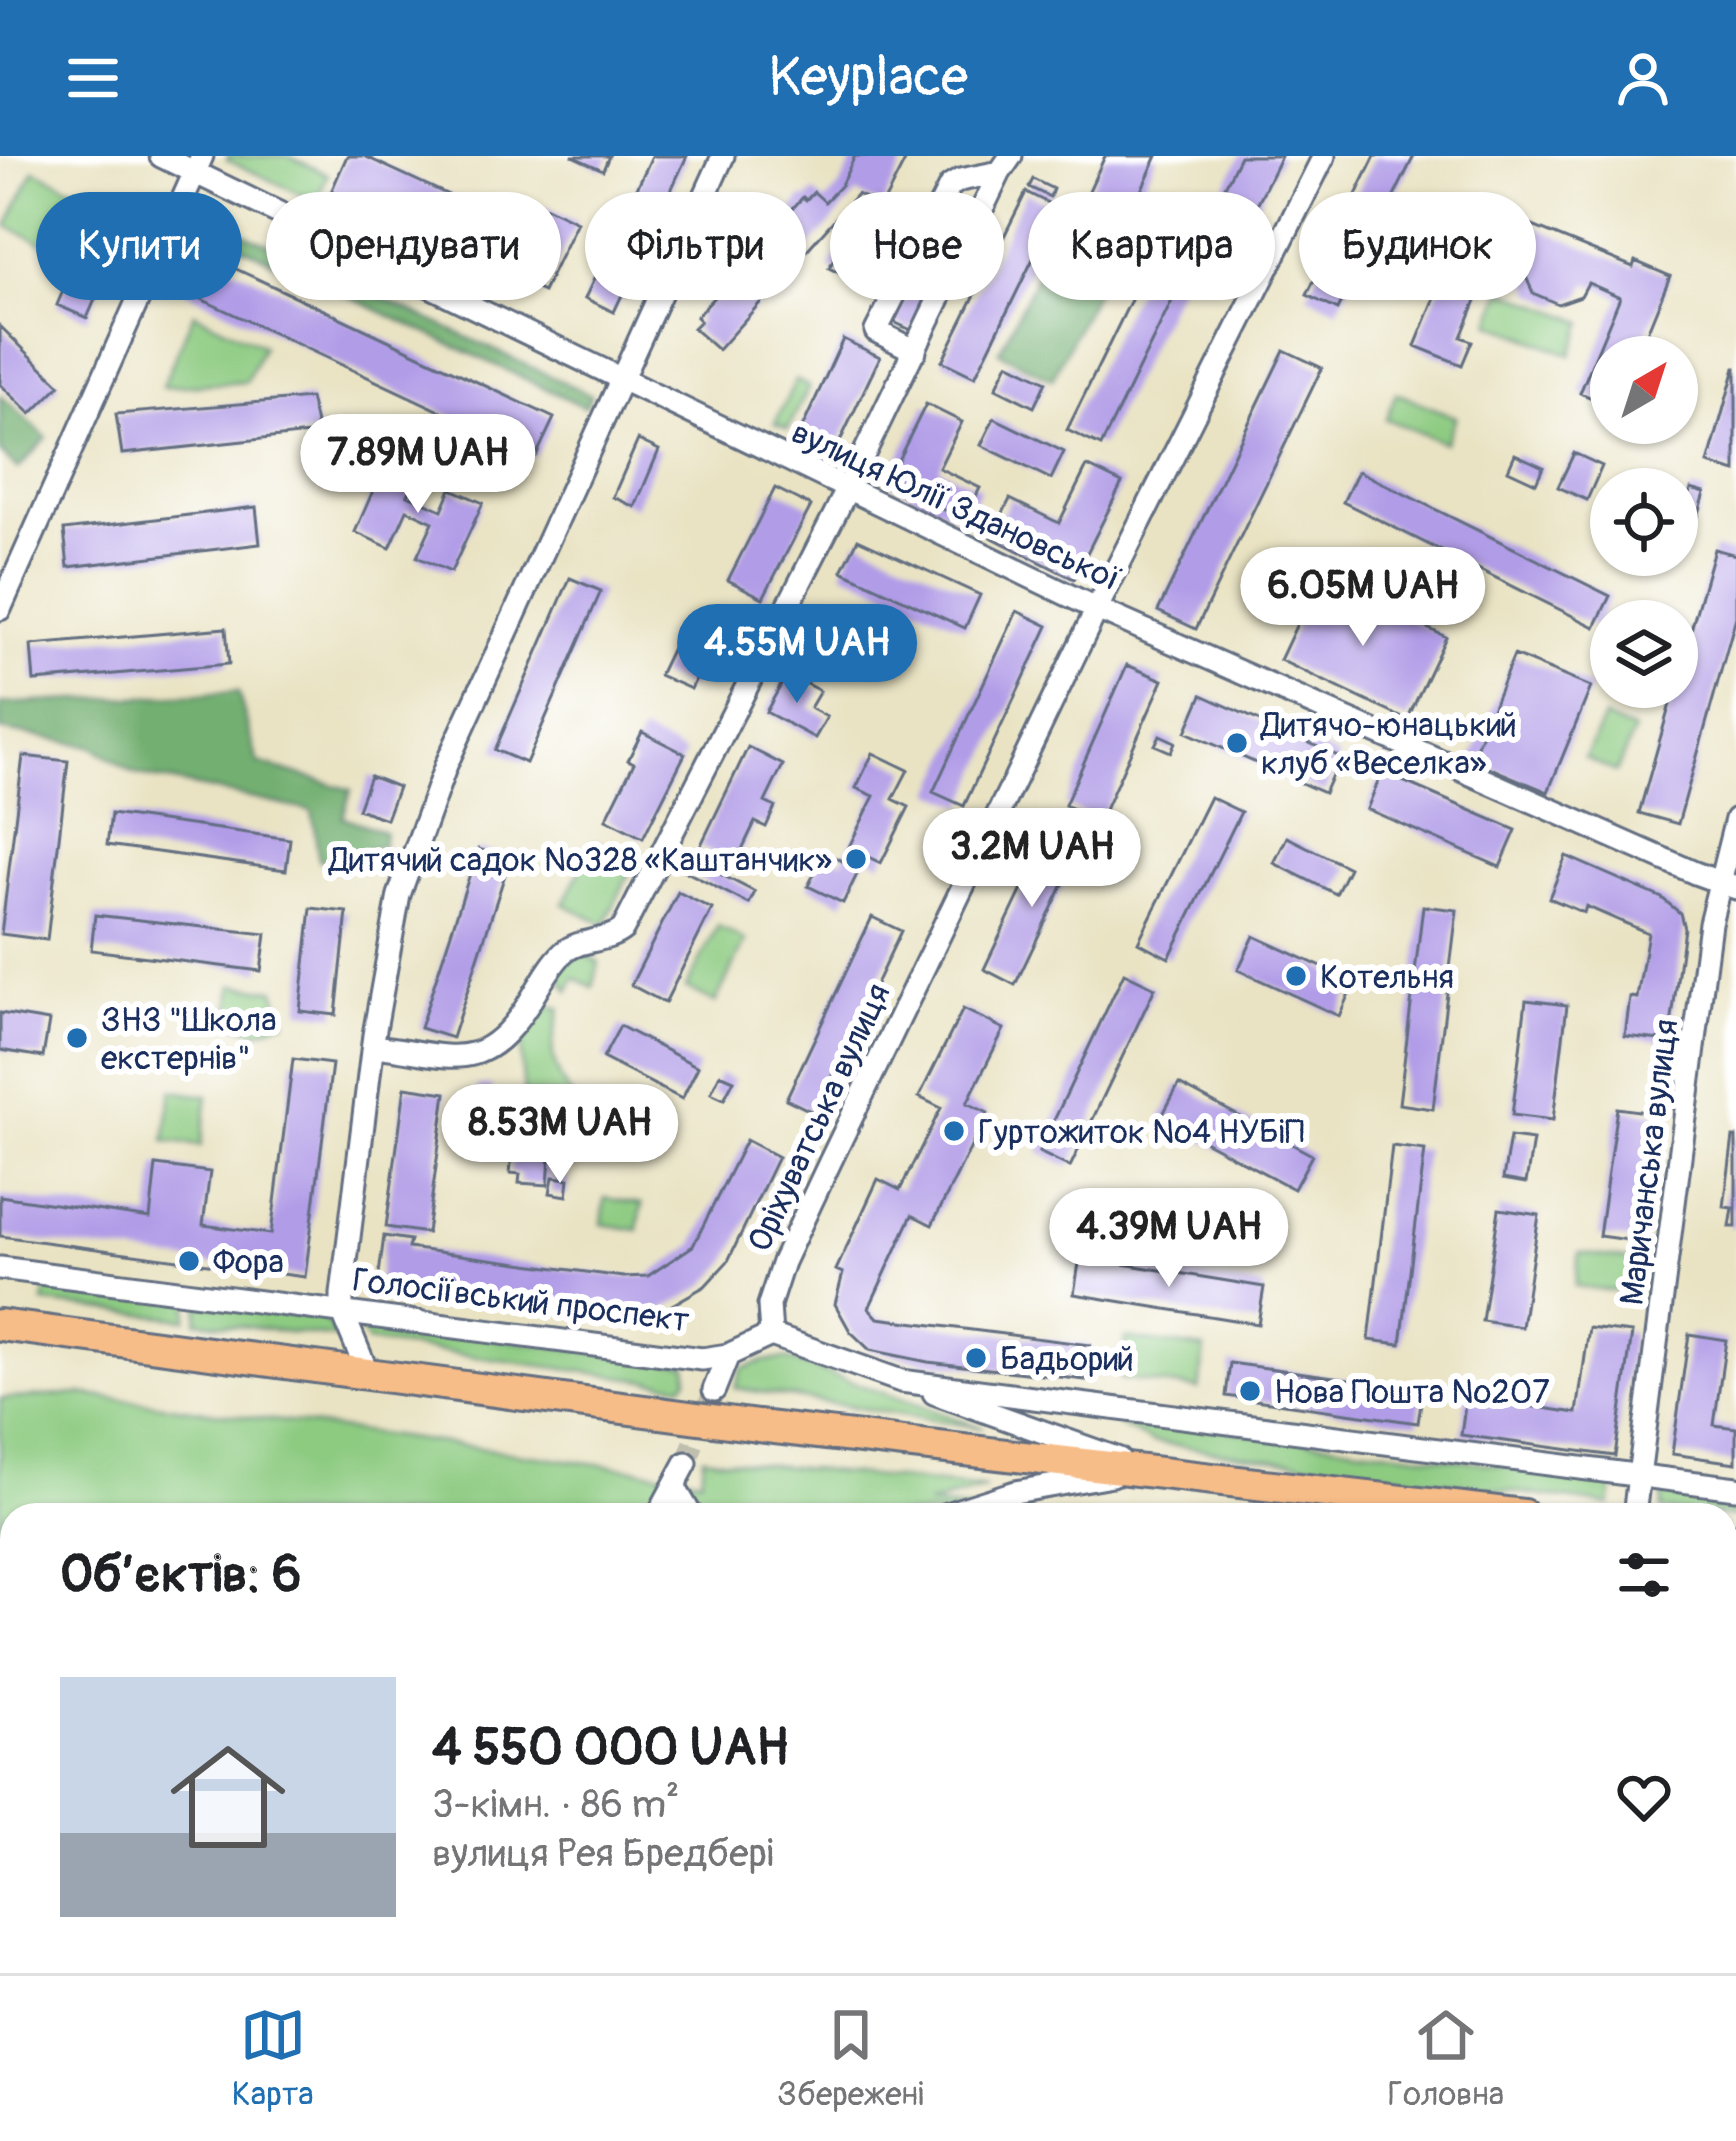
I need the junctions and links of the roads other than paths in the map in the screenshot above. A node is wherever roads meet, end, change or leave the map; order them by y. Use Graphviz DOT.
graph roads {
  1 [pos="161,156"];
  2 [pos="723,156"];
  3 [pos="1324,156"];
  4 [pos="199,164"];
  5 [pos="1005,164"];
  6 [pos="915,351"];
  7 [pos="621,376"];
  8 [pos="847,490"];
  9 [pos="0,609"];
  10 [pos="1097,609"];
  11 [pos="1736,819"];
  12 [pos="1727,885"];
  13 [pos="373,1046"];
  14 [pos="0,1268"];
  15 [pos="342,1312"];
  16 [pos="0,1325"];
  17 [pos="771,1335"];
  18 [pos="728,1355"];
  19 [pos="368,1374"];
  20 [pos="901,1381"];
  21 [pos="714,1390"];
  22 [pos="686,1463"];
  23 [pos="1148,1469"];
  24 [pos="1638,1476"];
  25 [pos="1736,1488"];
  26 [pos="675,1489"];
  27 [pos="666,1503"];
  28 [pos="684,1503"];
  29 [pos="981,1503"];
  30 [pos="1425,1503"];
  31 [pos="1635,1503"];
  1 -- 4 [label="street, вулиця Юлії Здановської"];
  2 -- 7 [label="street"];
  3 -- 10 [label="street, Оріхуватська вулиця"];
  4 -- 7 [label="street, вулиця Юлії Здановської"];
  4 -- 9 [label="street"];
  5 -- 6 [label="street"];
  5 -- 6 [label="street"];
  6 -- 8 [label="street"];
  7 -- 8 [label="street, вулиця Юлії Здановської"];
  7 -- 13 [label="street"];
  8 -- 10 [label="street, вулиця Юлії Здановської"];
  8 -- 13 [label="street"];
  10 -- 12 [label="street, вулиця Юлії Здановської"];
  10 -- 17 [label="street, Оріхуватська вулиця"];
  11 -- 12 [label="street, Маричанська вулиця"];
  12 -- 24 [label="street, Маричанська вулиця"];
  13 -- 15 [label="street"];
  14 -- 15 [label="street, Голосіївський проспект"];
  15 -- 18 [label="street, Голосіївський проспект"];
  15 -- 19 [label="street"];
  16 -- 19 [label="highway"];
  17 -- 18 [label="street, Голосіївський проспект"];
  17 -- 20 [label="street"];
  18 -- 21 [label="street"];
  19 -- 23 [label="highway, bridge"];
  20 -- 23 [label="street"];
  20 -- 24 [label="street"];
  22 -- 26 [label="street"];
  23 -- 29 [label="street"];
  23 -- 30 [label="highway"];
  24 -- 25 [label="street"];
  24 -- 31 [label="street, Маричанська вулиця"];
  26 -- 27 [label="street"];
  26 -- 28 [label="street"];
}
